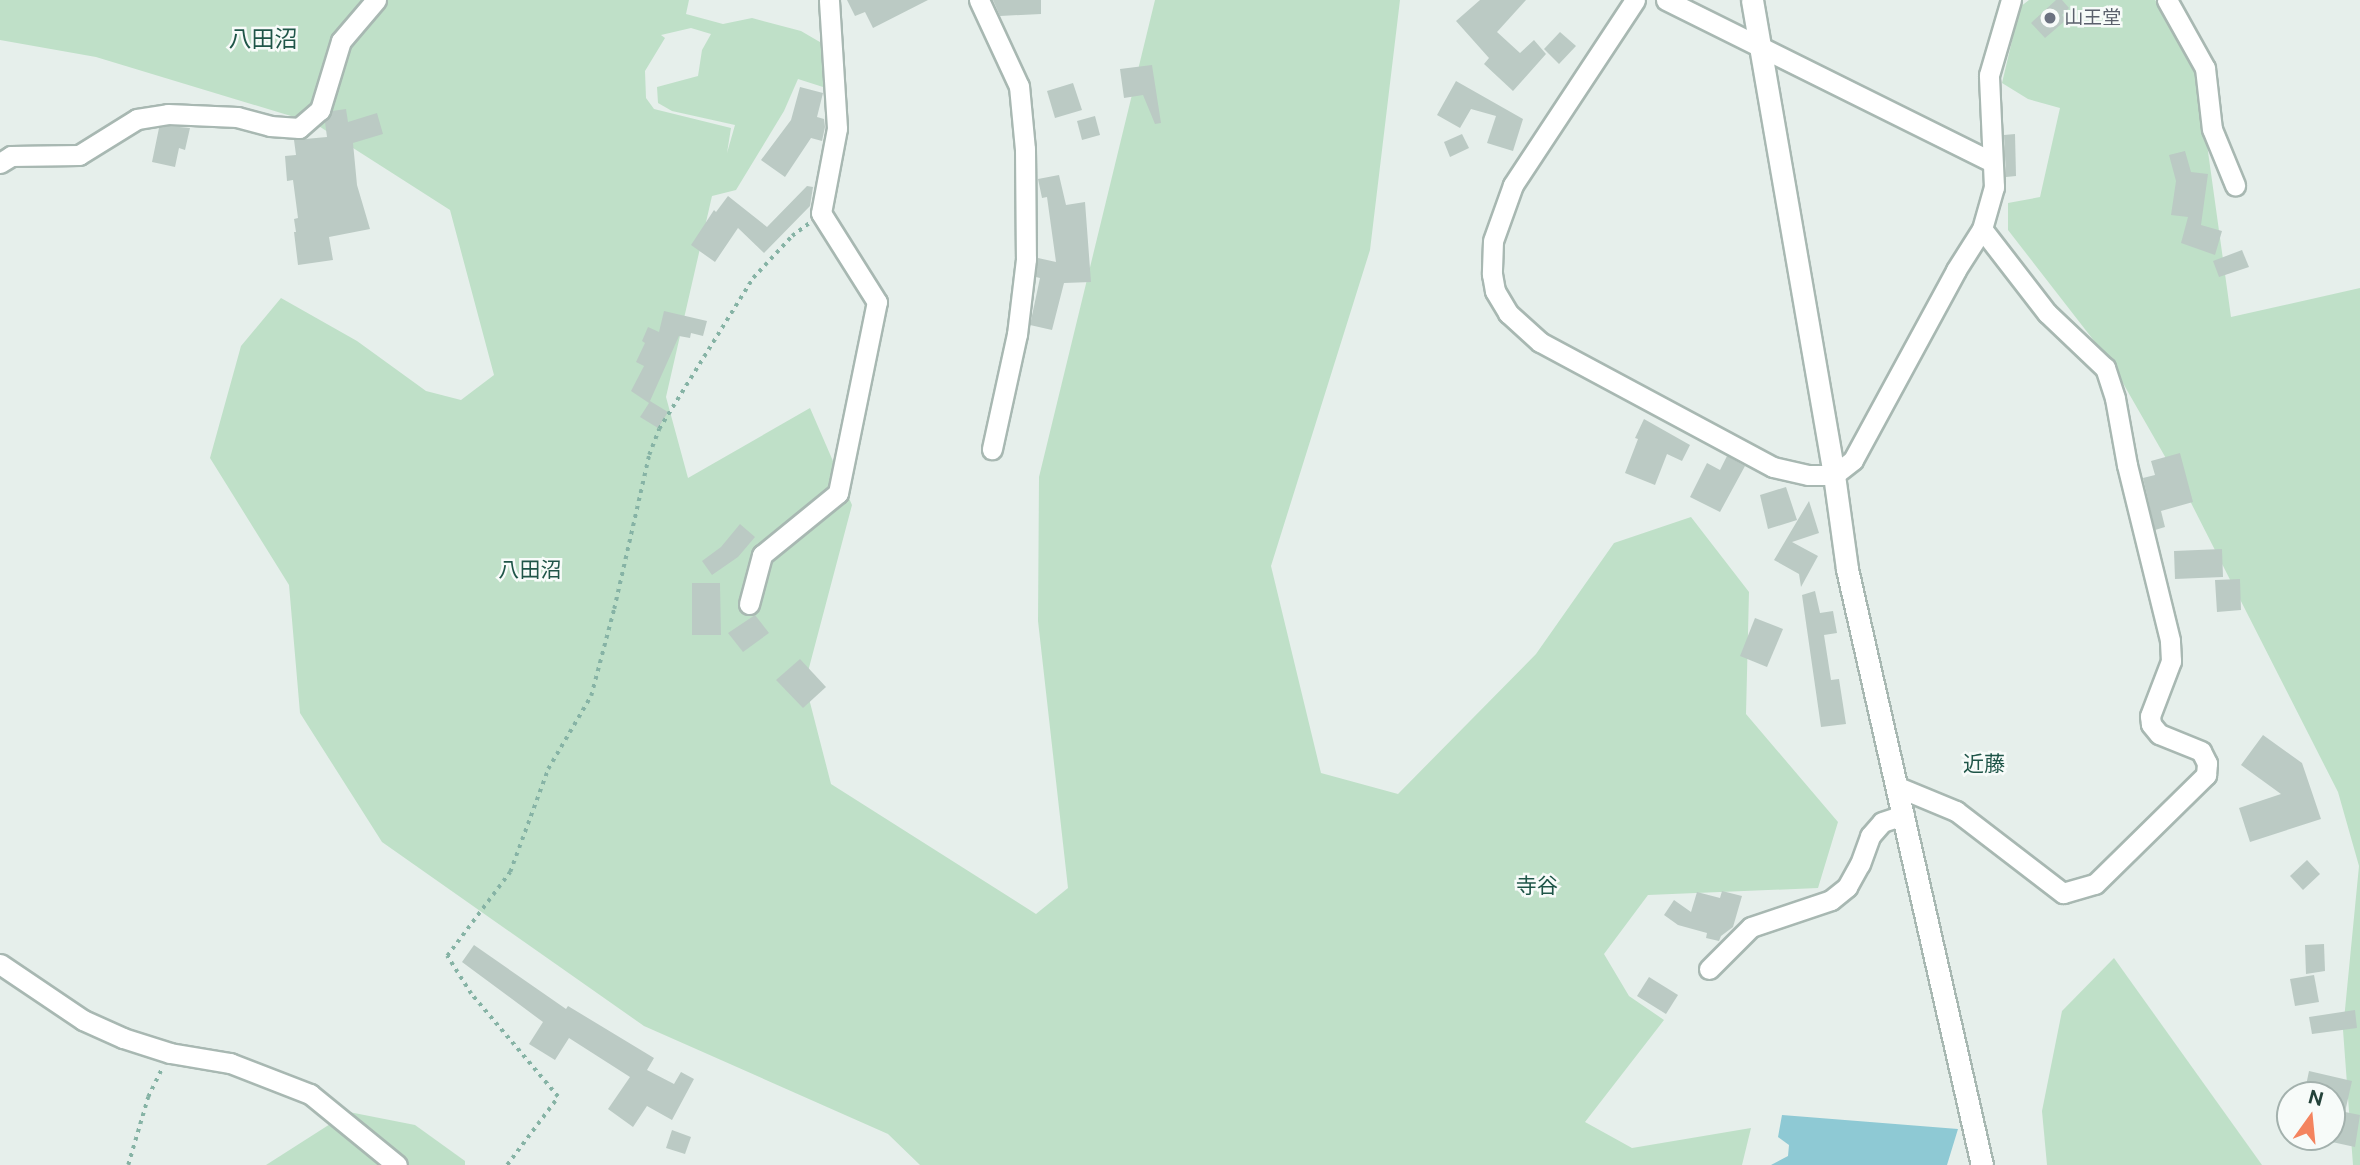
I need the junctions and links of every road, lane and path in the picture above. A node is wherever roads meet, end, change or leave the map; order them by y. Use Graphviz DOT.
graph roads {
  1 [pos="376,0"];
  2 [pos="830,0"];
  3 [pos="979,0"];
  4 [pos="1634,0"];
  5 [pos="1667,0"];
  6 [pos="1752,0"];
  7 [pos="2011,0"];
  8 [pos="2167,0"];
  9 [pos="1761,50"];
  10 [pos="1991,161"];
  11 [pos="0,163"];
  12 [pos="2235,185"];
  13 [pos="821,213"];
  14 [pos="1982,229"];
  15 [pos="992,449"];
  16 [pos="1834,475"];
  17 [pos="749,604"];
  18 [pos="1898,787"];
  19 [pos="1904,815"];
  20 [pos="0,964"];
  21 [pos="1709,969"];
  22 [pos="170,1053"];
  23 [pos="128,1165"];
  24 [pos="397,1165"];
  25 [pos="507,1165"];
  26 [pos="1982,1165"];
  1 -- 11 [label="street"];
  2 -- 13 [label="street"];
  3 -- 15 [label="street"];
  4 -- 16 [label="street"];
  5 -- 9 [label="street"];
  6 -- 9 [label="street"];
  7 -- 10 [label="street"];
  8 -- 12 [label="street"];
  9 -- 10 [label="street"];
  9 -- 16 [label="street"];
  10 -- 14 [label="street"];
  13 -- 17 [label="street"];
  13 -- 25 [label="path"];
  14 -- 16 [label="street"];
  14 -- 18 [label="street"];
  16 -- 18 [label="street"];
  18 -- 19 [label="street"];
  19 -- 21 [label="street"];
  19 -- 26 [label="street"];
  20 -- 22 [label="street"];
  22 -- 23 [label="path"];
  22 -- 24 [label="street"];
}
